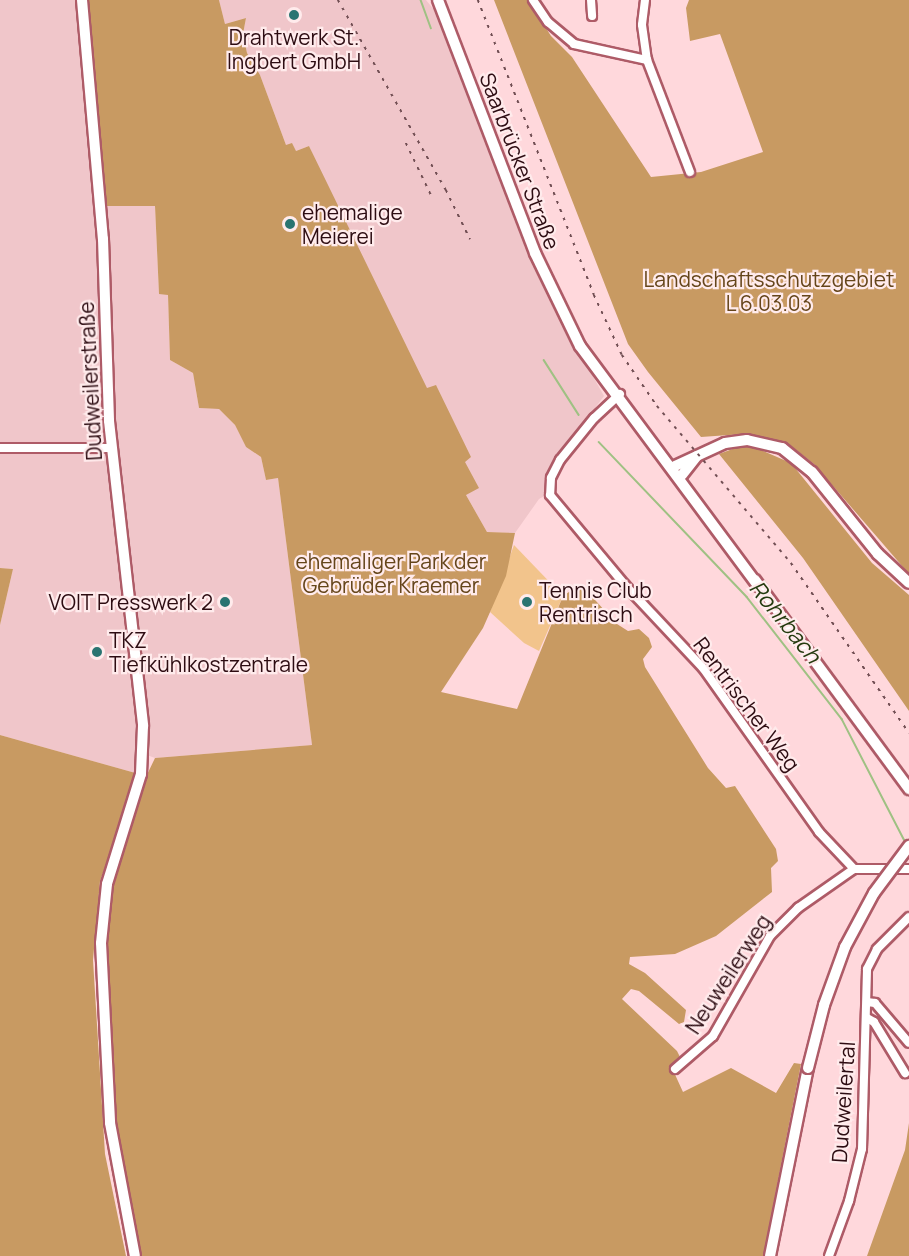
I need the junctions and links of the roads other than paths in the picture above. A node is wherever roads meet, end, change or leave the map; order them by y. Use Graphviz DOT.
graph roads {
  1 [pos="82,0"];
  2 [pos="438,0"];
  3 [pos="533,0"];
  4 [pos="591,0"];
  5 [pos="645,0"];
  6 [pos="592,16"];
  7 [pos="647,60"];
  8 [pos="690,172"];
  9 [pos="618,395"];
  10 [pos="0,448"];
  11 [pos="112,448"];
  12 [pos="677,472"];
  13 [pos="909,583"];
  14 [pos="909,789"];
  15 [pos="909,846"];
  16 [pos="854,869"];
  17 [pos="909,869"];
  18 [pos="909,917"];
  19 [pos="867,1002"];
  20 [pos="867,1018"];
  21 [pos="909,1043"];
  22 [pos="675,1069"];
  23 [pos="905,1073"];
  24 [pos="135,1256"];
  25 [pos="770,1256"];
  26 [pos="829,1256"];
  1 -- 11 [label="main road, Dudweilerstraße"];
  2 -- 9 [label="main road, Saarbrücker Straße"];
  3 -- 7 [label="street"];
  4 -- 6 [label="street"];
  5 -- 7 [label="street"];
  7 -- 8 [label="street"];
  9 -- 12 [label="main road, Saarbrücker Straße"];
  9 -- 16 [label="street, Rentrischer Weg"];
  10 -- 11 [label="street"];
  11 -- 24 [label="main road, Dudweilerstraße"];
  12 -- 13 [label="main road"];
  12 -- 14 [label="main road, Saarbrücker Straße"];
  15 -- 25 [label="main road, bridge"];
  16 -- 17 [label="street"];
  16 -- 22 [label="street, Neuweilerweg"];
  18 -- 19 [label="street, Dudweilertal"];
  19 -- 20 [label="street, Dudweilertal"];
  19 -- 21 [label="street"];
  20 -- 23 [label="street"];
  20 -- 26 [label="street, Dudweilertal"];
}
